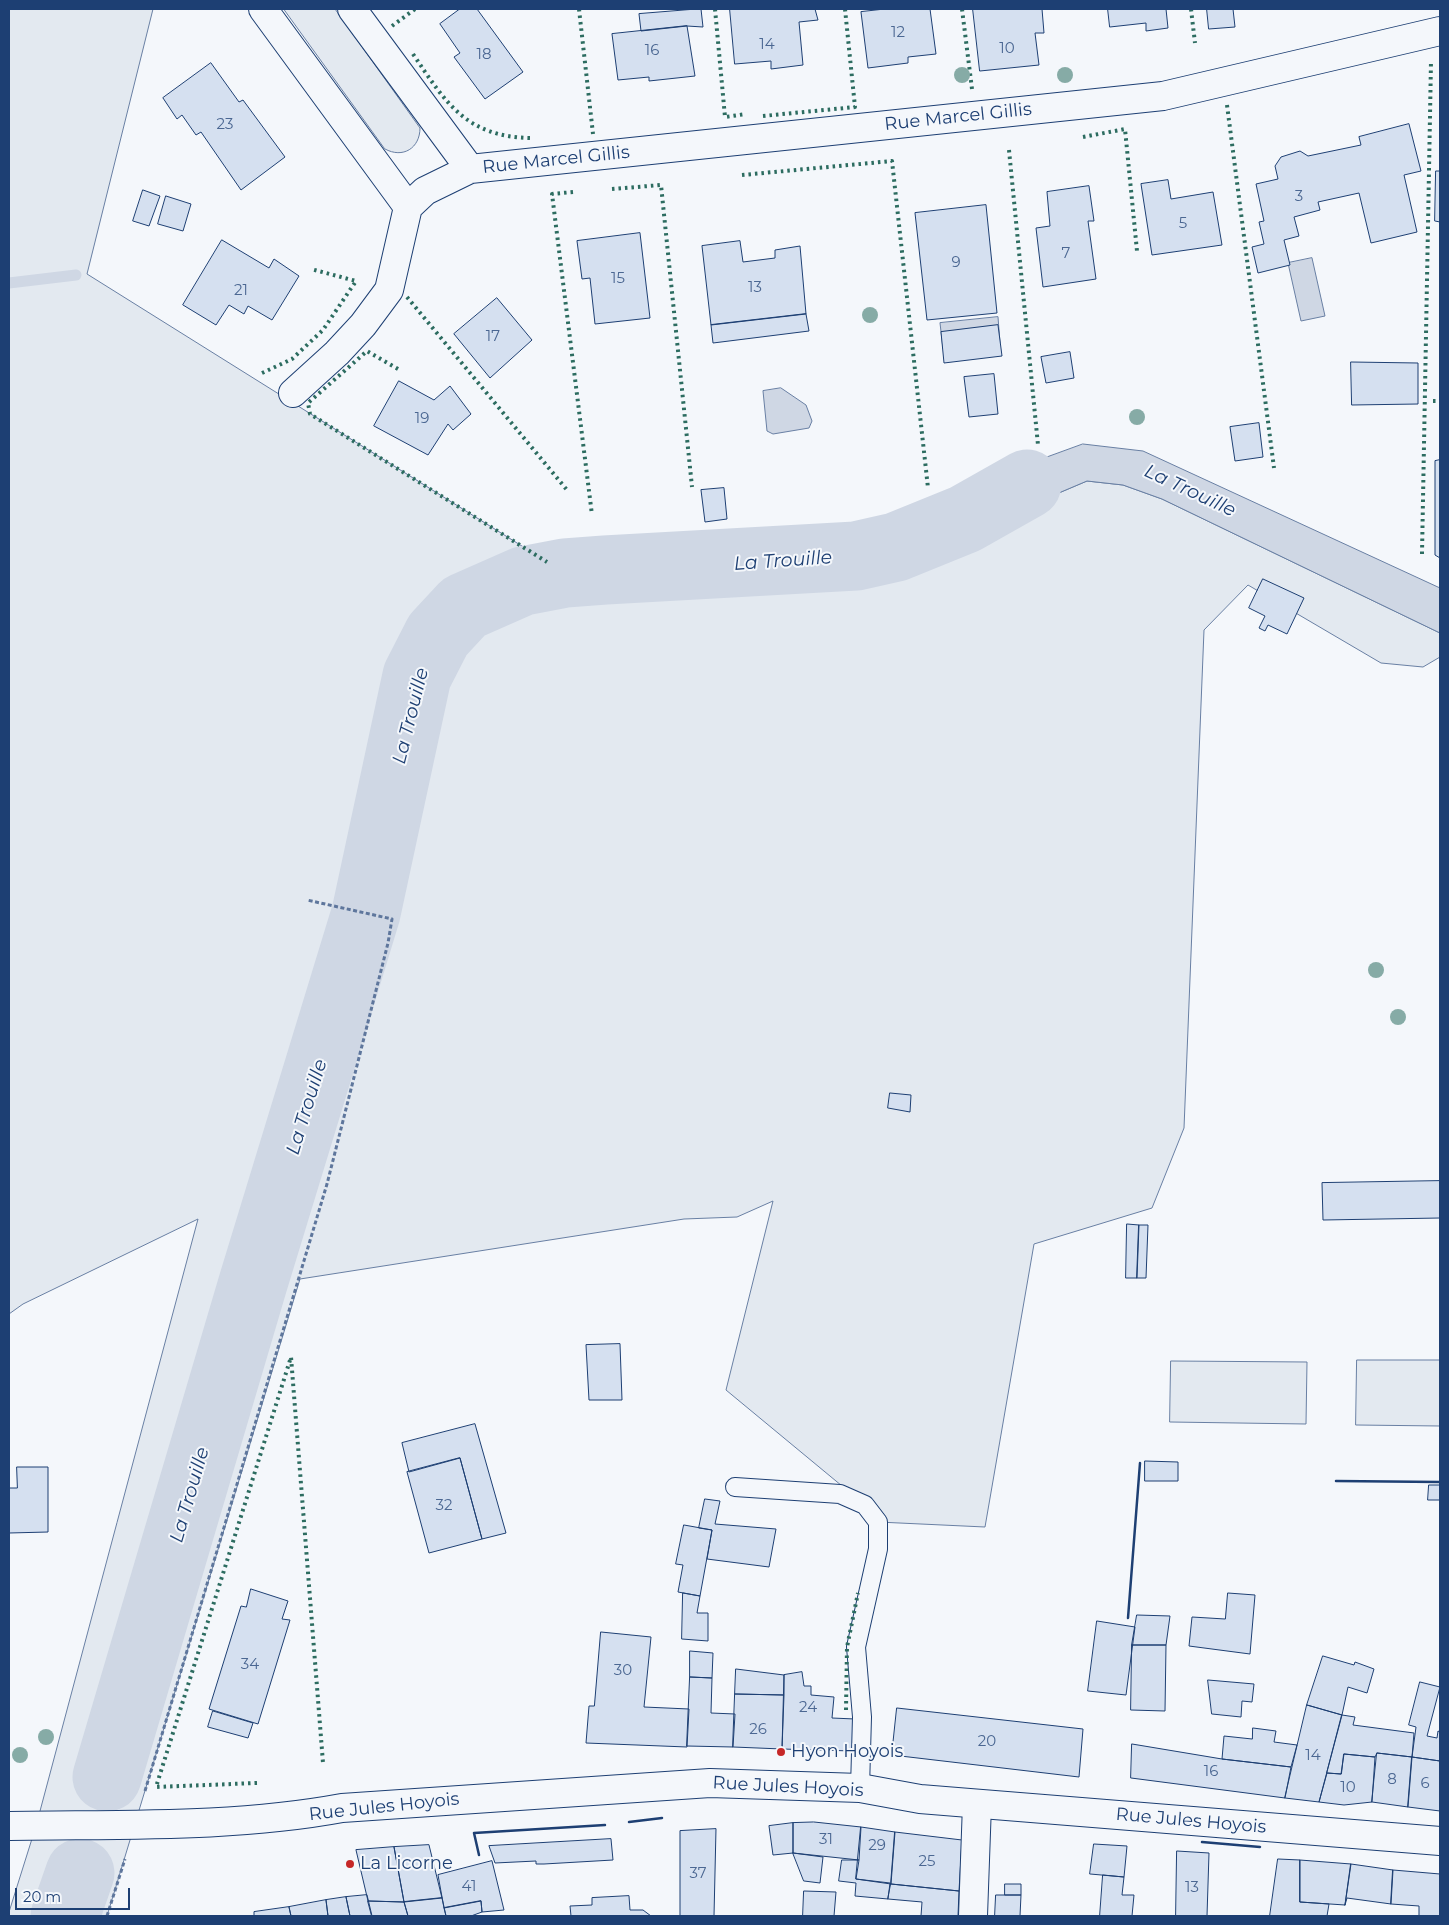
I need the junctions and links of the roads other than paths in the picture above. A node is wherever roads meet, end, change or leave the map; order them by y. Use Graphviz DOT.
graph roads {
  1 [pos="263,9"];
  2 [pos="352,9"];
  3 [pos="1440,31"];
  4 [pos="470,169"];
  5 [pos="408,207"];
  6 [pos="293,393"];
  7 [pos="736,1487"];
  8 [pos="860,1788"];
  9 [pos="977,1804"];
  10 [pos="9,1826"];
  11 [pos="1440,1841"];
  12 [pos="973,1916"];
  1 -- 5 [label="street"];
  2 -- 4 [label="street, Rue Marcel Gillis"];
  3 -- 4 [label="street, Rue Marcel Gillis"];
  4 -- 5 [label="street, Rue Marcel Gillis"];
  5 -- 6 [label="street"];
  7 -- 8 [label="lane"];
  8 -- 9 [label="street, Rue Jules Hoyois"];
  8 -- 10 [label="street, Rue Jules Hoyois"];
  9 -- 11 [label="street, Rue Jules Hoyois"];
  9 -- 12 [label="street"];
}
